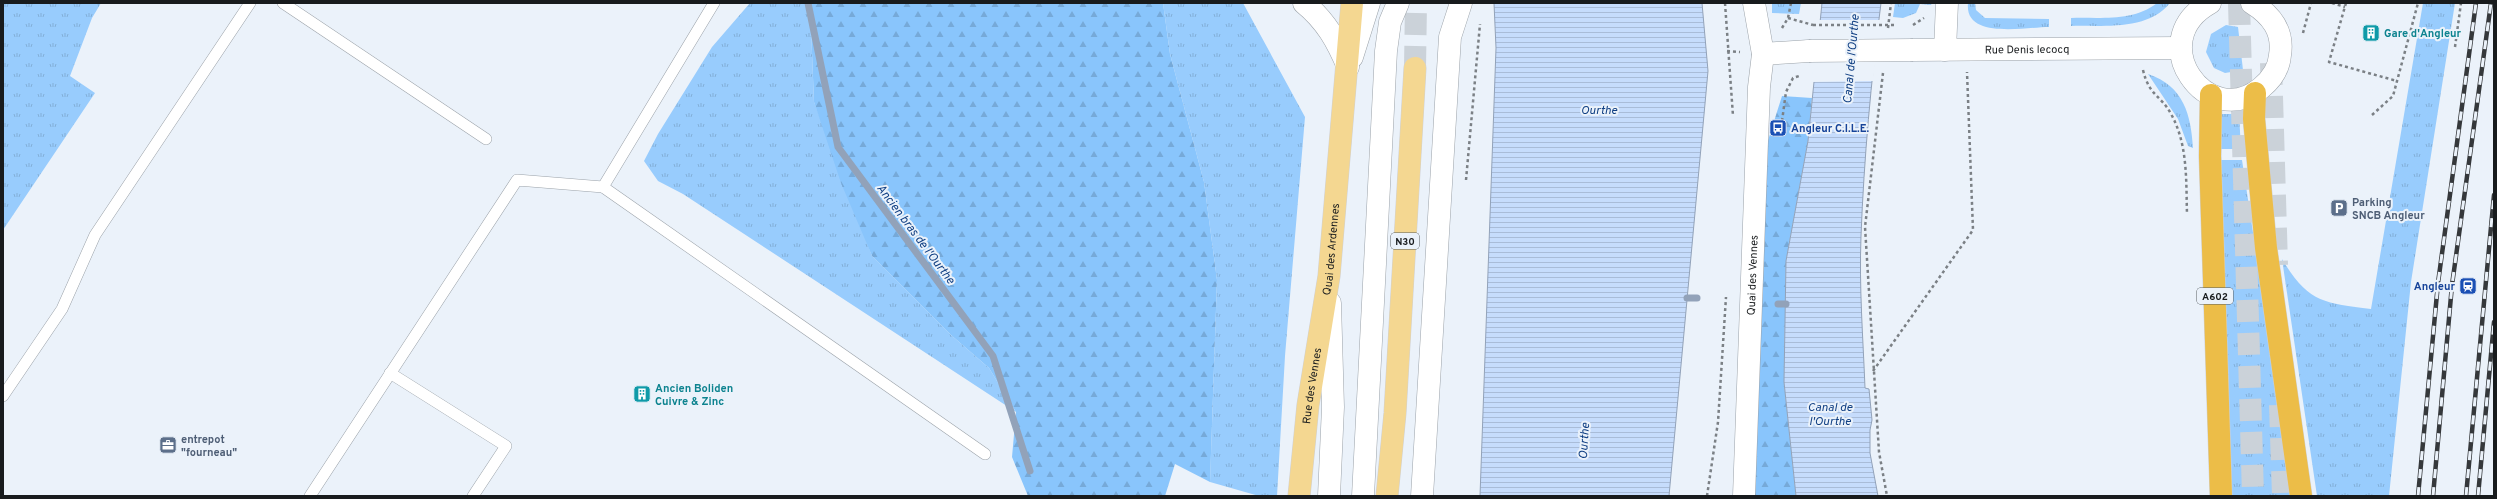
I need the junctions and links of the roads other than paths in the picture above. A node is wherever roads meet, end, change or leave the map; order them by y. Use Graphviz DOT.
graph roads {
  1 [pos="250,3"];
  2 [pos="283,3"];
  3 [pos="714,3"];
  4 [pos="1304,3"];
  5 [pos="1352,3"];
  6 [pos="1369,3"];
  7 [pos="1398,3"];
  8 [pos="1461,3"];
  9 [pos="1754,3"];
  10 [pos="1947,3"];
  11 [pos="2252,3"];
  12 [pos="2203,5"];
  13 [pos="2180,48"];
  14 [pos="1945,50"];
  15 [pos="1763,54"];
  16 [pos="1348,67"];
  17 [pos="1415,68"];
  18 [pos="2255,93"];
  19 [pos="2211,95"];
  20 [pos="486,139"];
  21 [pos="603,187"];
  22 [pos="1329,276"];
  23 [pos="390,373"];
  24 [pos="3,396"];
  25 [pos="1396,413"];
  26 [pos="985,454"];
  27 [pos="310,496"];
  28 [pos="473,496"];
  29 [pos="1299,496"];
  30 [pos="1329,496"];
  31 [pos="1363,496"];
  32 [pos="1387,496"];
  33 [pos="1395,496"];
  34 [pos="1422,496"];
  35 [pos="1744,496"];
  36 [pos="2221,496"];
  37 [pos="2301,496"];
  1 -- 24 [label="lane"];
  2 -- 20 [label="lane"];
  3 -- 21 [label="lane"];
  4 -- 16 [label="main road"];
  5 -- 16 [label="main road, Quai des Ardennes"];
  6 -- 16 [label="main road"];
  7 -- 31 [label="main road"];
  8 -- 34 [label="main road"];
  9 -- 15 [label="main road, Quai des Vennes"];
  10 -- 14 [label="main road"];
  11 -- 18 [label="main road"];
  12 -- 13 [label="main road"];
  13 -- 14 [label="main road, Rue Denis lecocq"];
  13 -- 19 [label="main road"];
  14 -- 15 [label="main road, Rue Denis lecocq, bridge"];
  15 -- 35 [label="main road, Quai des Vennes"];
  16 -- 22 [label="main road, Quai des Ardennes"];
  17 -- 25 [label="main road, N30"];
  18 -- 19 [label="main road"];
  18 -- 37 [label="highway"];
  19 -- 36 [label="highway, A602"];
  21 -- 23 [label="lane"];
  21 -- 26 [label="lane"];
  22 -- 29 [label="main road, Rue des Vennes"];
  22 -- 30 [label="main road, Quai des Ardennes"];
  23 -- 27 [label="lane"];
  23 -- 28 [label="lane"];
  25 -- 32 [label="main road, N30"];
  25 -- 33 [label="main road"];
}
